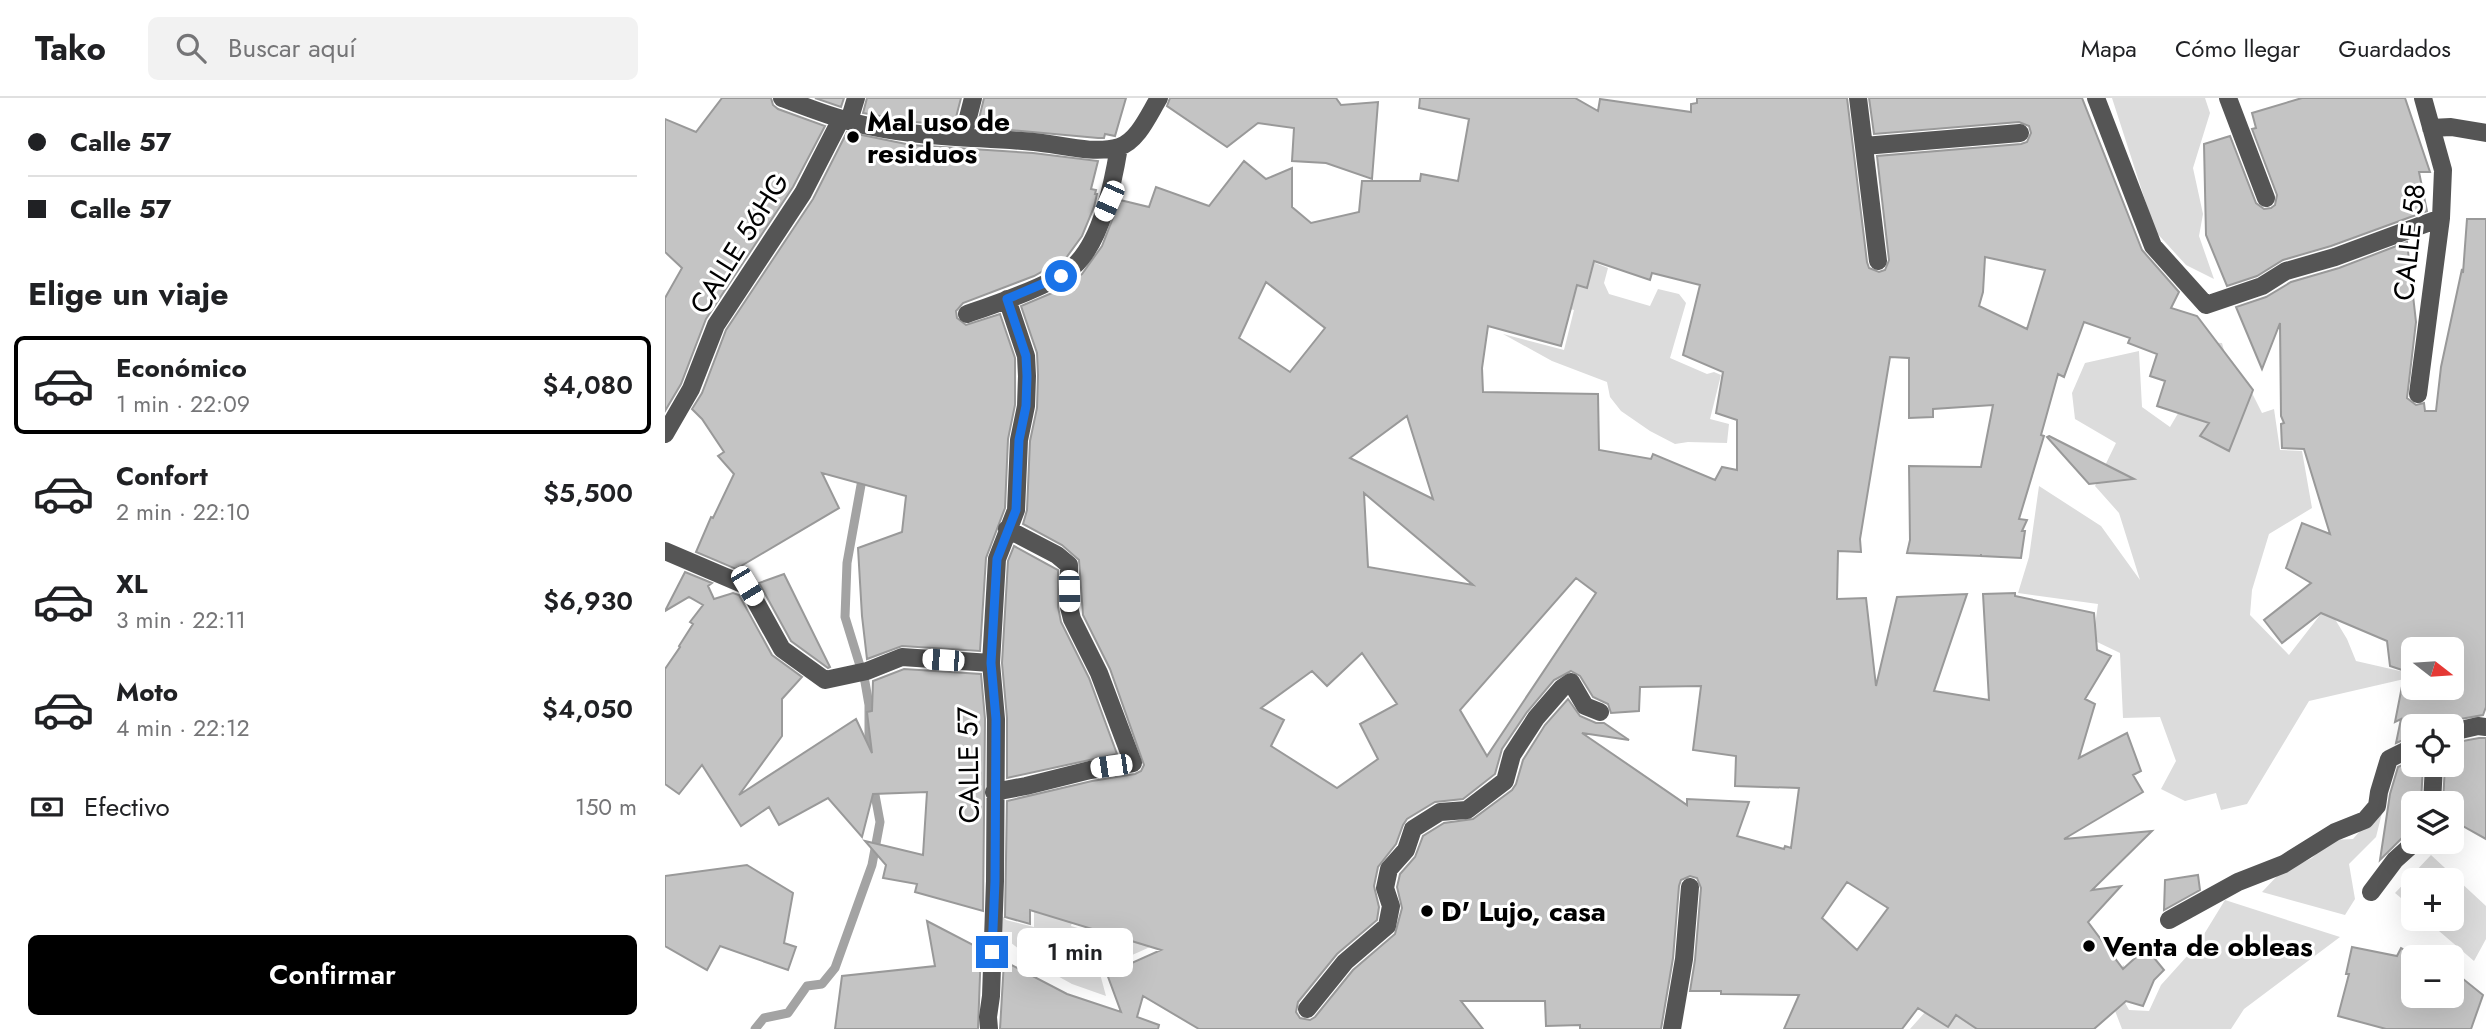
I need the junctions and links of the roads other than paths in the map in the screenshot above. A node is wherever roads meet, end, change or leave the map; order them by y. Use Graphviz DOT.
graph roads {
  1 [pos="782,98"];
  2 [pos="856,98"];
  3 [pos="973,98"];
  4 [pos="1159,98"];
  5 [pos="1858,98"];
  6 [pos="2096,98"];
  7 [pos="2228,98"];
  8 [pos="2423,98"];
  9 [pos="845,120"];
  10 [pos="2431,128"];
  11 [pos="2486,133"];
  12 [pos="2020,134"];
  13 [pos="963,136"];
  14 [pos="1864,146"];
  15 [pos="1119,147"];
  16 [pos="2266,198"];
  17 [pos="2441,218"];
  18 [pos="1878,261"];
  19 [pos="1007,299"];
  20 [pos="967,314"];
  21 [pos="2418,394"];
  22 [pos="665,434"];
  23 [pos="1007,530"];
  24 [pos="665,551"];
  25 [pos="991,663"];
  26 [pos="1600,712"];
  27 [pos="2486,727"];
  28 [pos="2464,730"];
  29 [pos="2401,753"];
  30 [pos="994,792"];
  31 [pos="2402,854"];
  32 [pos="1690,887"];
  33 [pos="2371,892"];
  34 [pos="2169,920"];
  35 [pos="1307,1009"];
  36 [pos="989,1029"];
  37 [pos="1672,1029"];
  1 -- 9 [label="street"];
  2 -- 9 [label="street, CALLE 56HG"];
  3 -- 13 [label="street"];
  4 -- 15 [label="street"];
  5 -- 14 [label="street"];
  6 -- 17 [label="street"];
  7 -- 16 [label="street"];
  8 -- 10 [label="street, CALLE 58"];
  9 -- 13 [label="street"];
  9 -- 22 [label="street, CALLE 56HG"];
  10 -- 11 [label="street"];
  10 -- 17 [label="street, CALLE 58"];
  12 -- 14 [label="street"];
  13 -- 15 [label="street"];
  14 -- 18 [label="street"];
  15 -- 19 [label="street"];
  17 -- 21 [label="street, CALLE 58"];
  19 -- 20 [label="street"];
  19 -- 23 [label="street, CALLE 57"];
  23 -- 25 [label="street, CALLE 57"];
  23 -- 30 [label="street"];
  24 -- 25 [label="street"];
  25 -- 30 [label="street, CALLE 57"];
  26 -- 35 [label="street"];
  27 -- 28 [label="street"];
  29 -- 34 [label="street"];
  30 -- 36 [label="street, CALLE 57"];
  31 -- 33 [label="street"];
  32 -- 37 [label="street"];
}
